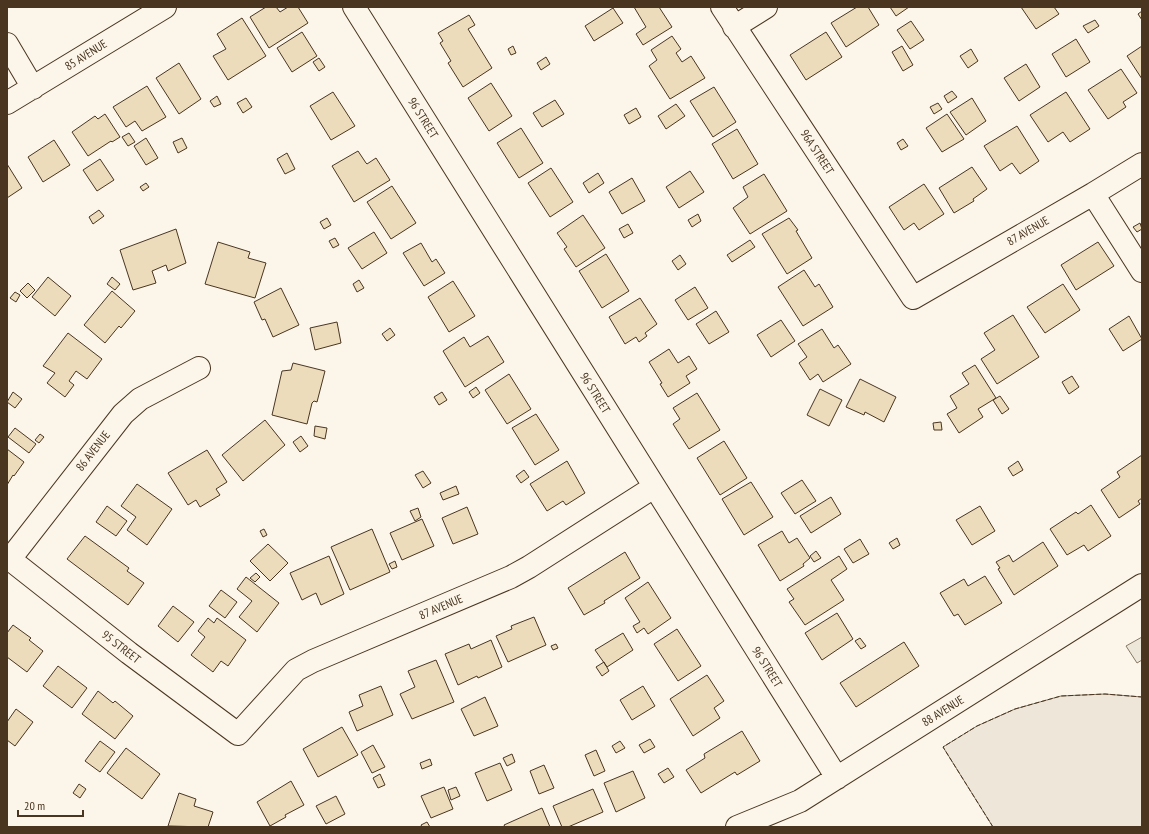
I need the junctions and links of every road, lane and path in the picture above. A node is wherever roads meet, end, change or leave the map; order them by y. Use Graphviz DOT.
graph roads {
  1 [pos="165,7"];
  2 [pos="354,7"];
  3 [pos="722,7"];
  4 [pos="766,7"];
  5 [pos="734,27"];
  6 [pos="7,44"];
  7 [pos="34,88"];
  8 [pos="7,103"];
  9 [pos="1142,164"];
  10 [pos="1093,194"];
  11 [pos="1142,271"];
  12 [pos="913,298"];
  13 [pos="199,368"];
  14 [pos="654,487"];
  15 [pos="8,558"];
  16 [pos="1142,585"];
  17 [pos="238,734"];
  18 [pos="837,778"];
  19 [pos="737,827"];
  1 -- 7 [label="street, 85 AVENUE"];
  2 -- 14 [label="street, 96 STREET"];
  3 -- 5 [label="street, 96A STREET"];
  4 -- 5 [label="street"];
  5 -- 12 [label="street, 96A STREET"];
  6 -- 7 [label="street"];
  7 -- 8 [label="street, 85 AVENUE"];
  9 -- 10 [label="street, 87 AVENUE"];
  10 -- 11 [label="street"];
  10 -- 12 [label="street, 87 AVENUE"];
  13 -- 15 [label="street, 86 AVENUE"];
  14 -- 17 [label="street, 87 AVENUE"];
  14 -- 18 [label="street, 96 STREET"];
  15 -- 17 [label="street, 95 STREET"];
  16 -- 18 [label="street, 88 AVENUE"];
  18 -- 19 [label="street, 88 AVENUE"];
}
